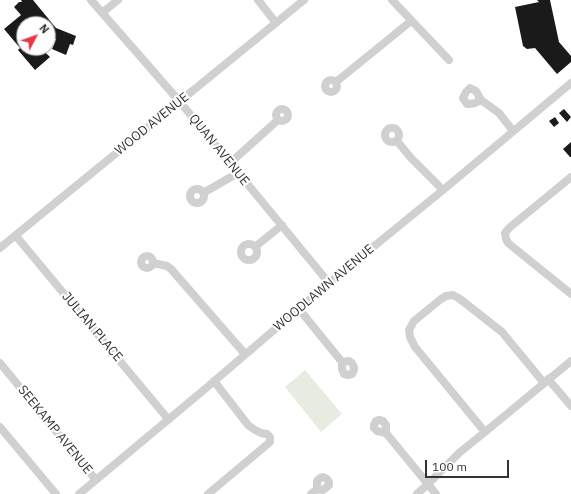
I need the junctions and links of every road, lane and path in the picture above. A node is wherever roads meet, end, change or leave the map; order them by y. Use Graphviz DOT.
graph roads {
  1 [pos="91,0"];
  2 [pos="118,0"];
  3 [pos="258,0"];
  4 [pos="304,0"];
  5 [pos="392,0"];
  6 [pos="102,13"];
  7 [pos="411,21"];
  8 [pos="276,23"];
  9 [pos="449,60"];
  10 [pos="336,82"];
  11 [pos="571,83"];
  12 [pos="481,100"];
  13 [pos="180,102"];
  14 [pos="278,120"];
  15 [pos="513,131"];
  16 [pos="397,141"];
  17 [pos="230,163"];
  18 [pos="238,173"];
  19 [pos="571,177"];
  20 [pos="443,190"];
  21 [pos="203,193"];
  22 [pos="282,226"];
  23 [pos="16,236"];
  24 [pos="255,247"];
  25 [pos="0,248"];
  26 [pos="153,263"];
  27 [pos="329,283"];
  28 [pos="571,294"];
  29 [pos="298,309"];
  30 [pos="246,354"];
  31 [pos="571,360"];
  32 [pos="342,362"];
  33 [pos="0,363"];
  34 [pos="214,381"];
  35 [pos="546,381"];
  36 [pos="571,406"];
  37 [pos="168,419"];
  38 [pos="0,427"];
  39 [pos="485,432"];
  40 [pos="386,433"];
  41 [pos="96,480"];
  42 [pos="428,484"];
  43 [pos="56,494"];
  44 [pos="79,494"];
  45 [pos="208,494"];
  46 [pos="417,494"];
  47 [pos="436,494"];
  1 -- 6 [label="street, QUAN AVENUE"];
  2 -- 6 [label="street"];
  3 -- 8 [label="street"];
  4 -- 8 [label="street, WOOD AVENUE"];
  5 -- 7 [label="street"];
  6 -- 13 [label="street, QUAN AVENUE"];
  7 -- 9 [label="street"];
  7 -- 10 [label="street"];
  8 -- 13 [label="street, WOOD AVENUE"];
  11 -- 15 [label="street, WOODLAWN AVENUE"];
  12 -- 15 [label="street"];
  13 -- 17 [label="street, QUAN AVENUE"];
  13 -- 23 [label="street, WOOD AVENUE"];
  14 -- 17 [label="street"];
  15 -- 20 [label="street, WOODLAWN AVENUE"];
  16 -- 20 [label="street"];
  17 -- 18 [label="street, QUAN AVENUE"];
  18 -- 21 [label="street"];
  18 -- 22 [label="street, QUAN AVENUE"];
  19 -- 28 [label="street"];
  20 -- 27 [label="street, WOODLAWN AVENUE"];
  22 -- 24 [label="street"];
  22 -- 27 [label="street, QUAN AVENUE"];
  23 -- 25 [label="street, WOOD AVENUE"];
  23 -- 37 [label="street, JULIAN PLACE"];
  26 -- 30 [label="street"];
  27 -- 29 [label="street, WOODLAWN AVENUE"];
  29 -- 30 [label="street, WOODLAWN AVENUE"];
  29 -- 32 [label="street"];
  30 -- 34 [label="street, WOODLAWN AVENUE"];
  31 -- 35 [label="street"];
  33 -- 41 [label="street, SEEKAMP AVENUE"];
  34 -- 37 [label="street, WOODLAWN AVENUE"];
  34 -- 45 [label="street"];
  35 -- 36 [label="street"];
  35 -- 39 [label="street"];
  35 -- 39 [label="street"];
  37 -- 41 [label="street, WOODLAWN AVENUE"];
  38 -- 43 [label="street"];
  39 -- 42 [label="street"];
  40 -- 42 [label="street"];
  41 -- 44 [label="street, WOODLAWN AVENUE"];
  42 -- 46 [label="street"];
  42 -- 47 [label="street"];
}
